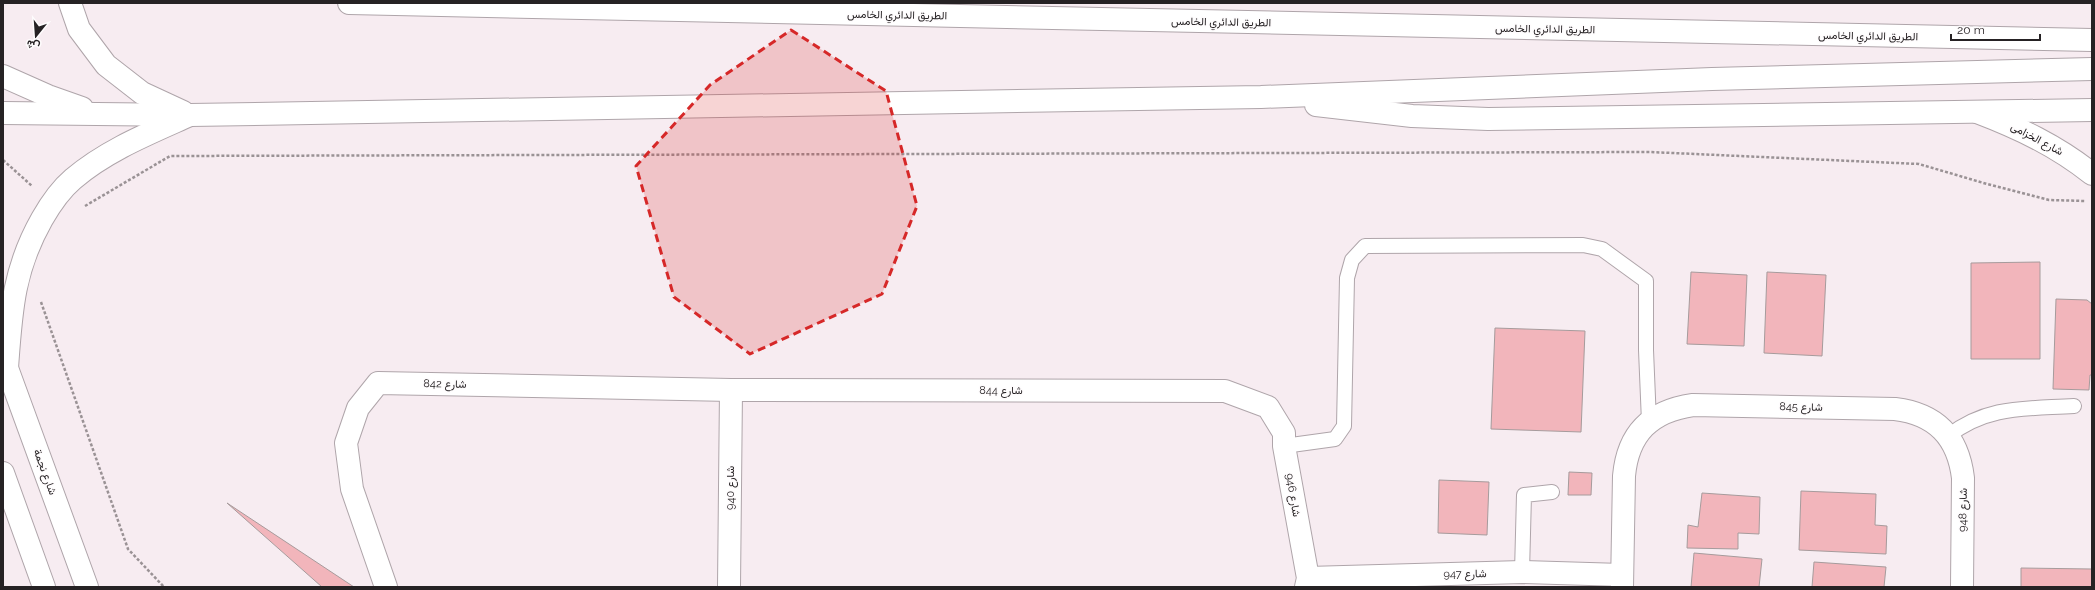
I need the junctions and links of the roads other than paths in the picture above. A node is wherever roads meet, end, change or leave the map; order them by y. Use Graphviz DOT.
graph roads {
  1 [pos="70,3"];
  2 [pos="349,3"];
  3 [pos="2092,40"];
  4 [pos="2092,69"];
  5 [pos="3,76"];
  6 [pos="1261,97"];
  7 [pos="2092,110"];
  8 [pos="1977,112"];
  9 [pos="3,113"];
  10 [pos="99,114"];
  11 [pos="190,115"];
  12 [pos="2092,174"];
  13 [pos="5,362"];
  14 [pos="731,390"];
  15 [pos="2074,406"];
  16 [pos="1268,407"];
  17 [pos="1649,422"];
  18 [pos="1948,436"];
  19 [pos="1284,446"];
  20 [pos="3,472"];
  21 [pos="1552,492"];
  22 [pos="1522,572"];
  23 [pos="1622,581"];
  24 [pos="1307,582"];
  25 [pos="44,587"];
  26 [pos="87,587"];
  27 [pos="386,587"];
  28 [pos="729,587"];
  29 [pos="1962,587"];
  1 -- 11 [label="main road"];
  2 -- 3 [label="main road, الطريق الدائري الخامس"];
  4 -- 6 [label="main road"];
  5 -- 10 [label="main road"];
  6 -- 8 [label="main road"];
  6 -- 11 [label="main road"];
  7 -- 8 [label="main road"];
  8 -- 12 [label="main road, شارع الخزامى"];
  9 -- 10 [label="main road"];
  10 -- 11 [label="main road"];
  11 -- 13 [label="main road"];
  13 -- 26 [label="main road, شارع نجمة"];
  14 -- 16 [label="main road, شارع 844"];
  14 -- 27 [label="main road, شارع 842"];
  14 -- 28 [label="main road, شارع 940"];
  15 -- 18 [label="lane"];
  16 -- 19 [label="main road, شارع 946"];
  17 -- 18 [label="main road, شارع 845"];
  17 -- 19 [label="lane"];
  17 -- 23 [label="main road, شارع 947"];
  18 -- 29 [label="main road, شارع 948"];
  19 -- 24 [label="main road, شارع 946"];
  20 -- 25 [label="main road"];
  21 -- 22 [label="lane"];
  22 -- 23 [label="main road, شارع 947"];
  22 -- 24 [label="main road, شارع 947"];
}
